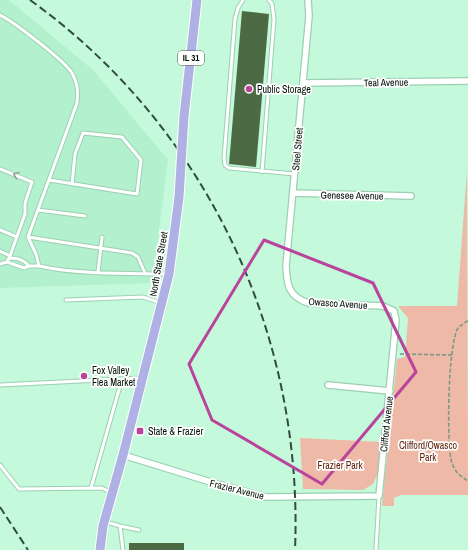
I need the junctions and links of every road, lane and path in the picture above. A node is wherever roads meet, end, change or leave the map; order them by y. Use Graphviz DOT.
graph roads {
  1 [pos="197,0"];
  2 [pos="243,0"];
  3 [pos="269,0"];
  4 [pos="308,0"];
  5 [pos="0,15"];
  6 [pos="468,80"];
  7 [pos="303,82"];
  8 [pos="0,169"];
  9 [pos="262,172"];
  10 [pos="295,174"];
  11 [pos="49,180"];
  12 [pos="72,184"];
  13 [pos="293,193"];
  14 [pos="411,196"];
  15 [pos="38,210"];
  16 [pos="85,216"];
  17 [pos="0,230"];
  18 [pos="102,236"];
  19 [pos="17,237"];
  20 [pos="28,237"];
  21 [pos="101,248"];
  22 [pos="0,252"];
  23 [pos="8,258"];
  24 [pos="0,264"];
  25 [pos="29,266"];
  26 [pos="39,266"];
  27 [pos="98,272"];
  28 [pos="144,273"];
  29 [pos="169,274"];
  30 [pos="294,296"];
  31 [pos="66,300"];
  32 [pos="162,304"];
  33 [pos="383,306"];
  34 [pos="468,321"];
  35 [pos="393,353"];
  36 [pos="452,355"];
  37 [pos="143,378"];
  38 [pos="122,379"];
  39 [pos="0,385"];
  40 [pos="328,385"];
  41 [pos="390,391"];
  42 [pos="123,455"];
  43 [pos="0,465"];
  44 [pos="468,481"];
  45 [pos="91,488"];
  46 [pos="113,492"];
  47 [pos="379,496"];
  48 [pos="105,522"];
  49 [pos="120,526"];
  50 [pos="139,530"];
  51 [pos="100,550"];
  52 [pos="123,550"];
  53 [pos="376,550"];
  1 -- 29 [label="main road, North State Street / IL 31, bridge"];
  2 -- 9 [label="lane"];
  3 -- 9 [label="lane"];
  4 -- 7 [label="street, Steel Street"];
  5 -- 11 [label="lane"];
  6 -- 7 [label="street, Teal Avenue"];
  7 -- 10 [label="street, Steel Street"];
  19 -- 8 [label="lane, one-way"];
  9 -- 10 [label="lane"];
  10 -- 13 [label="street, Steel Street"];
  11 -- 12 [label="lane"];
  11 -- 15 [label="lane"];
  12 -- 12 [label="lane"];
  13 -- 14 [label="street, Genesee Avenue"];
  13 -- 30 [label="street, Steel Street"];
  15 -- 16 [label="lane"];
  15 -- 20 [label="lane"];
  17 -- 19 [label="lane"];
  18 -- 21 [label="lane"];
  19 -- 23 [label="lane"];
  20 -- 21 [label="lane"];
  20 -- 26 [label="lane"];
  21 -- 27 [label="lane"];
  21 -- 28 [label="lane"];
  22 -- 23 [label="lane"];
  23 -- 24 [label="lane"];
  23 -- 25 [label="lane"];
  23 -- 25 [label="lane"];
  25 -- 26 [label="lane"];
  26 -- 27 [label="lane"];
  27 -- 28 [label="lane"];
  28 -- 29 [label="lane"];
  29 -- 32 [label="main road, North State Street / IL 31"];
  30 -- 33 [label="street, Owasco Avenue"];
  31 -- 32 [label="lane"];
  32 -- 37 [label="main road, North State Street / IL 31"];
  33 -- 35 [label="street, Clifford Avenue"];
  34 -- 36 [label="path"];
  35 -- 36 [label="path"];
  35 -- 41 [label="street, Clifford Avenue"];
  36 -- 44 [label="path"];
  37 -- 38 [label="lane"];
  37 -- 42 [label="main road, North State Street / IL 31"];
  38 -- 39 [label="lane"];
  38 -- 45 [label="lane"];
  40 -- 41 [label="street"];
  41 -- 47 [label="street, Clifford Avenue"];
  42 -- 46 [label="main road, North State Street / IL 31"];
  42 -- 47 [label="street, Frazier Avenue"];
  43 -- 45 [label="lane"];
  45 -- 46 [label="lane"];
  46 -- 48 [label="main road, North State Street / IL 31"];
  47 -- 53 [label="lane, Clifford Avenue"];
  48 -- 49 [label="lane"];
  48 -- 51 [label="main road, North State Street / IL 31"];
  49 -- 50 [label="lane"];
  49 -- 52 [label="lane"];
}
